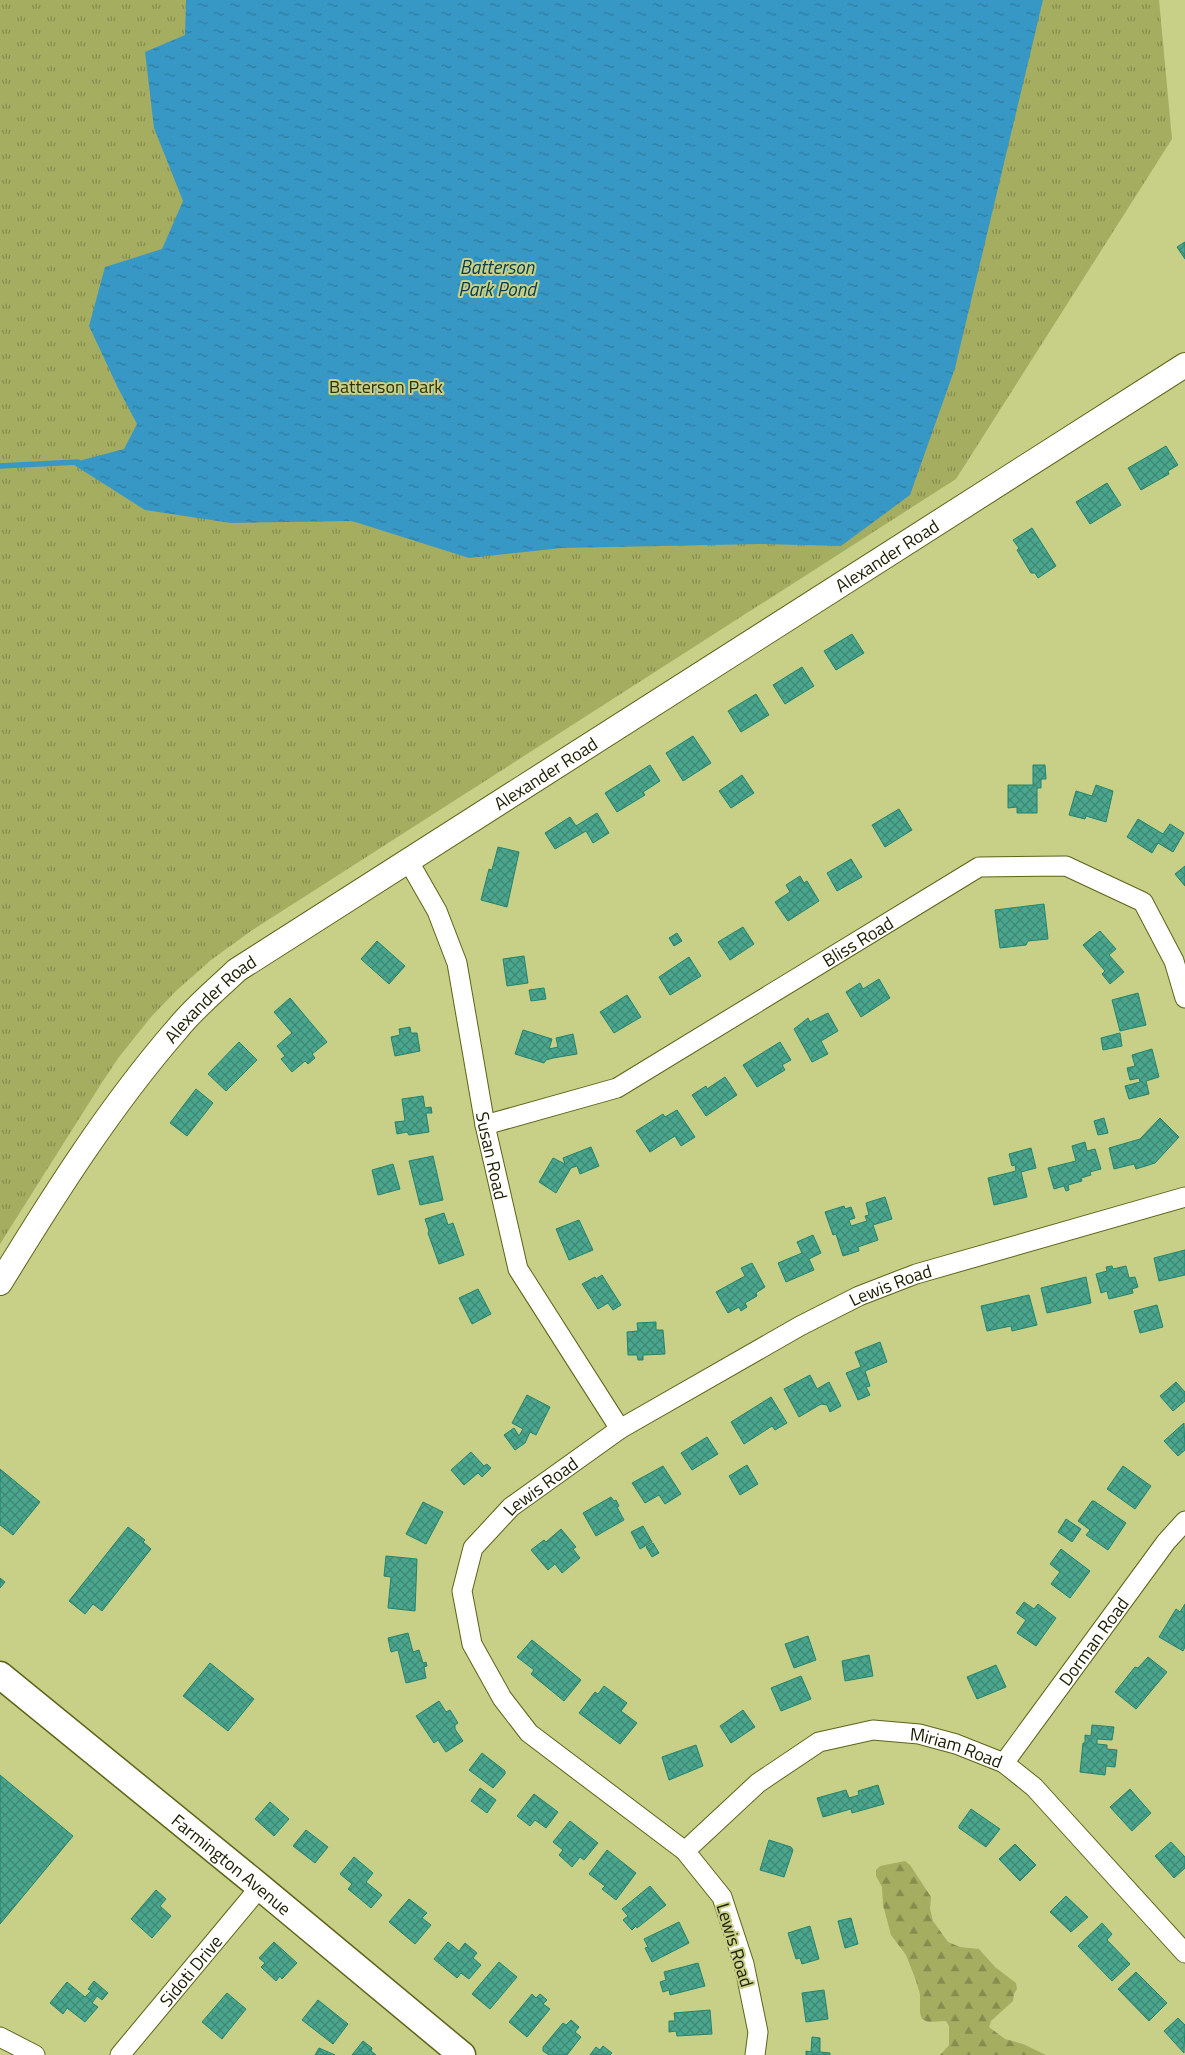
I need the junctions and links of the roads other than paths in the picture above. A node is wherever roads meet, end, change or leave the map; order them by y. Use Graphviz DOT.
graph roads {
  1 [pos="1185,365"];
  2 [pos="409,862"];
  3 [pos="1185,998"];
  4 [pos="485,1125"];
  5 [pos="1185,1196"];
  6 [pos="0,1283"];
  7 [pos="620,1429"];
  8 [pos="1185,1520"];
  9 [pos="0,1676"];
  10 [pos="1004,1763"];
  11 [pos="685,1851"];
  12 [pos="260,1887"];
  13 [pos="1185,1953"];
  14 [pos="0,2037"];
  15 [pos="35,2055"];
  16 [pos="120,2055"];
  17 [pos="462,2055"];
  18 [pos="755,2055"];
  1 -- 2 [label="street, Alexander Road"];
  2 -- 4 [label="street, Susan Road"];
  2 -- 6 [label="street, Alexander Road"];
  3 -- 4 [label="street, Bliss Road"];
  4 -- 7 [label="street, Susan Road"];
  5 -- 7 [label="street, Lewis Road"];
  7 -- 11 [label="street, Lewis Road"];
  8 -- 10 [label="street, Dorman Road"];
  9 -- 12 [label="main road, Farmington Avenue"];
  10 -- 11 [label="street, Miriam Road"];
  10 -- 13 [label="street, Miriam Road"];
  11 -- 18 [label="street, Lewis Road"];
  12 -- 16 [label="street, Sidoti Drive"];
  12 -- 17 [label="main road, Farmington Avenue"];
  14 -- 15 [label="street"];
}
